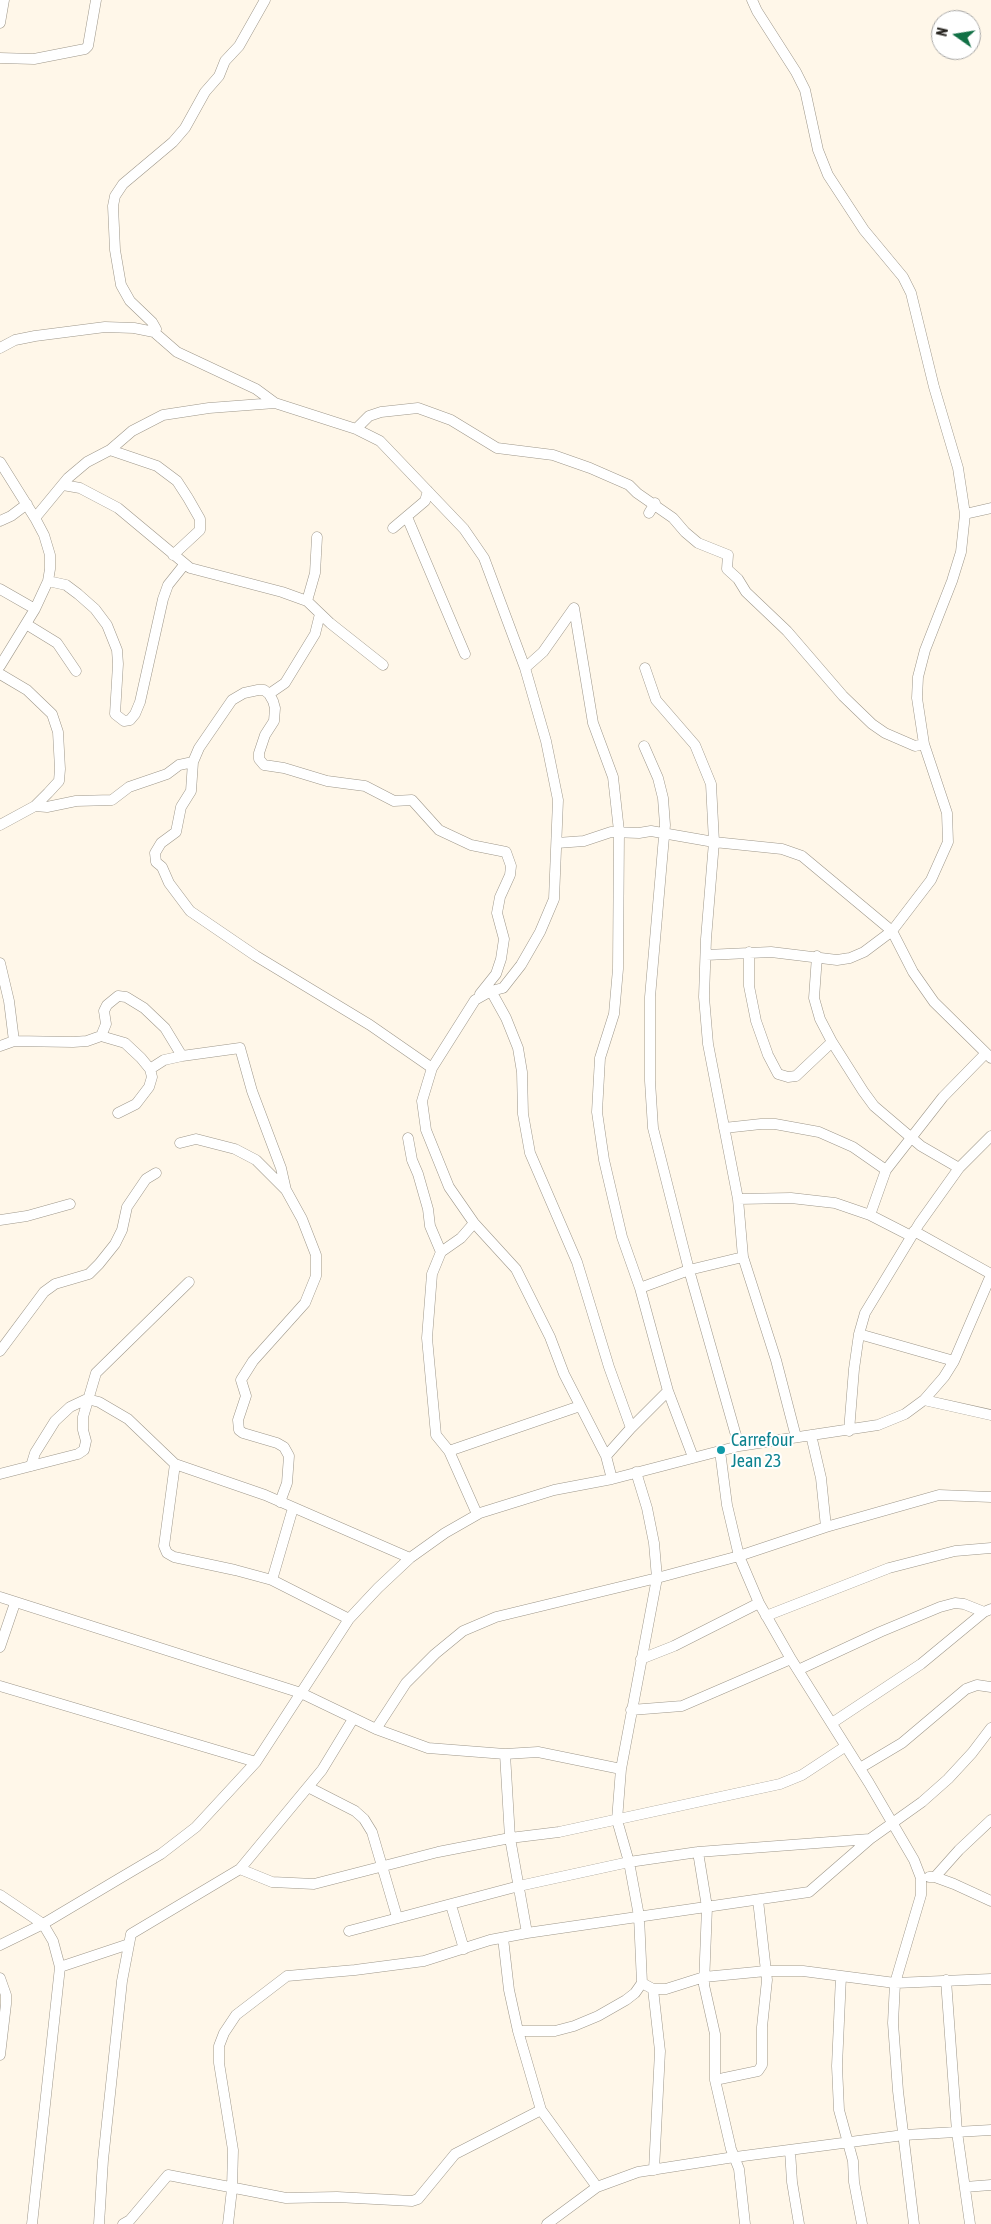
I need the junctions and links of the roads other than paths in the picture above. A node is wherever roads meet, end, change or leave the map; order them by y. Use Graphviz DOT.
graph roads {
  1 [pos="4,0"];
  2 [pos="96,0"];
  3 [pos="265,0"];
  4 [pos="752,0"];
  5 [pos="0,23"];
  6 [pos="0,58"];
  7 [pos="154,332"];
  8 [pos="0,348"];
  9 [pos="275,402"];
  10 [pos="356,429"];
  11 [pos="110,450"];
  12 [pos="0,462"];
  13 [pos="62,485"];
  14 [pos="428,491"];
  15 [pos="655,503"];
  16 [pos="27,504"];
  17 [pos="991,508"];
  18 [pos="649,512"];
  19 [pos="965,514"];
  20 [pos="407,517"];
  21 [pos="36,518"];
  22 [pos="0,521"];
  23 [pos="393,528"];
  24 [pos="317,537"];
  25 [pos="173,555"];
  26 [pos="184,565"];
  27 [pos="48,581"];
  28 [pos="0,589"];
  29 [pos="307,601"];
  30 [pos="35,609"];
  31 [pos="320,614"];
  32 [pos="26,624"];
  33 [pos="465,654"];
  34 [pos="383,665"];
  35 [pos="0,666"];
  36 [pos="525,668"];
  37 [pos="645,668"];
  38 [pos="76,671"];
  39 [pos="0,674"];
  40 [pos="269,694"];
  41 [pos="924,744"];
  42 [pos="644,746"];
  43 [pos="193,762"];
  44 [pos="35,806"];
  45 [pos="0,825"];
  46 [pos="619,831"];
  47 [pos="665,834"];
  48 [pos="714,842"];
  49 [pos="557,843"];
  50 [pos="892,931"];
  51 [pos="749,952"];
  52 [pos="706,955"];
  53 [pos="816,956"];
  54 [pos="0,963"];
  55 [pos="491,991"];
  56 [pos="475,1000"];
  57 [pos="101,1036"];
  58 [pos="14,1041"];
  59 [pos="832,1042"];
  60 [pos="0,1046"];
  61 [pos="989,1055"];
  62 [pos="182,1056"];
  63 [pos="432,1068"];
  64 [pos="150,1069"];
  65 [pos="118,1113"];
  66 [pos="724,1128"];
  67 [pos="991,1136"];
  68 [pos="408,1138"];
  69 [pos="912,1138"];
  70 [pos="180,1142"];
  71 [pos="959,1168"];
  72 [pos="886,1170"];
  73 [pos="156,1173"];
  74 [pos="286,1190"];
  75 [pos="738,1199"];
  76 [pos="70,1204"];
  77 [pos="870,1215"];
  78 [pos="0,1220"];
  79 [pos="474,1223"];
  80 [pos="913,1234"];
  81 [pos="441,1252"];
  82 [pos="743,1257"];
  83 [pos="689,1270"];
  84 [pos="991,1274"];
  85 [pos="189,1282"];
  86 [pos="640,1288"];
  87 [pos="859,1334"];
  88 [pos="0,1351"];
  89 [pos="954,1361"];
  90 [pos="668,1391"];
  91 [pos="87,1399"];
  92 [pos="924,1400"];
  93 [pos="580,1406"];
  94 [pos="991,1415"];
  95 [pos="630,1428"];
  96 [pos="849,1431"];
  97 [pos="811,1435"];
  98 [pos="796,1437"];
  99 [pos="739,1446"];
  100 [pos="449,1451"];
  101 [pos="720,1451"];
  102 [pos="606,1456"];
  103 [pos="693,1457"];
  104 [pos="176,1464"];
  105 [pos="31,1466"];
  106 [pos="636,1472"];
  107 [pos="0,1474"];
  108 [pos="612,1479"];
  109 [pos="991,1497"];
  110 [pos="280,1502"];
  111 [pos="293,1508"];
  112 [pos="477,1514"];
  113 [pos="826,1527"];
  114 [pos="991,1548"];
  115 [pos="739,1556"];
  116 [pos="410,1558"];
  117 [pos="657,1578"];
  118 [pos="272,1580"];
  119 [pos="0,1597"];
  120 [pos="15,1603"];
  121 [pos="759,1603"];
  122 [pos="987,1610"];
  123 [pos="766,1616"];
  124 [pos="349,1619"];
  125 [pos="0,1647"];
  126 [pos="641,1659"];
  127 [pos="791,1659"];
  128 [pos="798,1670"];
  129 [pos="0,1686"];
  130 [pos="991,1687"];
  131 [pos="301,1693"];
  132 [pos="632,1710"];
  133 [pos="353,1719"];
  134 [pos="832,1723"];
  135 [pos="991,1728"];
  136 [pos="376,1729"];
  137 [pos="846,1746"];
  138 [pos="506,1754"];
  139 [pos="256,1762"];
  140 [pos="860,1768"];
  141 [pos="621,1770"];
  142 [pos="308,1787"];
  143 [pos="617,1820"];
  144 [pos="991,1820"];
  145 [pos="893,1823"];
  146 [pos="510,1838"];
  147 [pos="870,1839"];
  148 [pos="698,1852"];
  149 [pos="629,1862"];
  150 [pos="383,1866"];
  151 [pos="240,1869"];
  152 [pos="935,1877"];
  153 [pos="921,1878"];
  154 [pos="519,1886"];
  155 [pos="0,1895"];
  156 [pos="758,1900"];
  157 [pos="991,1901"];
  158 [pos="451,1905"];
  159 [pos="708,1907"];
  160 [pos="639,1916"];
  161 [pos="397,1917"];
  162 [pos="43,1924"];
  163 [pos="349,1931"];
  164 [pos="527,1933"];
  165 [pos="503,1938"];
  166 [pos="0,1944"];
  167 [pos="129,1944"];
  168 [pos="464,1949"];
  169 [pos="60,1967"];
  170 [pos="766,1971"];
  171 [pos="841,1976"];
  172 [pos="704,1977"];
  173 [pos="0,1978"];
  174 [pos="991,1979"];
  175 [pos="946,1980"];
  176 [pos="642,1983"];
  177 [pos="894,1983"];
  178 [pos="653,1989"];
  179 [pos="518,2031"];
  180 [pos="2,2034"];
  181 [pos="0,2055"];
  182 [pos="715,2080"];
  183 [pos="541,2110"];
  184 [pos="991,2130"];
  185 [pos="957,2132"];
  186 [pos="904,2135"];
  187 [pos="848,2142"];
  188 [pos="790,2150"];
  189 [pos="735,2157"];
  190 [pos="654,2170"];
  191 [pos="991,2185"];
  192 [pos="597,2187"];
  193 [pos="965,2187"];
  194 [pos="232,2189"];
  195 [pos="32,2224"];
  196 [pos="99,2224"];
  197 [pos="123,2224"];
  198 [pos="228,2224"];
  199 [pos="547,2224"];
  200 [pos="745,2224"];
  201 [pos="799,2224"];
  202 [pos="862,2224"];
  203 [pos="914,2224"];
  204 [pos="970,2224"];
  1 -- 5 [label="street"];
  2 -- 6 [label="street"];
  3 -- 7 [label="street"];
  4 -- 19 [label="street"];
  7 -- 8 [label="street"];
  7 -- 9 [label="street"];
  9 -- 10 [label="street"];
  9 -- 11 [label="street"];
  10 -- 14 [label="street"];
  10 -- 15 [label="street"];
  11 -- 13 [label="street"];
  11 -- 25 [label="street"];
  12 -- 16 [label="street"];
  13 -- 21 [label="street"];
  13 -- 25 [label="street"];
  14 -- 20 [label="street"];
  14 -- 36 [label="street"];
  15 -- 18 [label="street"];
  15 -- 41 [label="street"];
  16 -- 21 [label="street"];
  16 -- 22 [label="street"];
  17 -- 19 [label="street"];
  19 -- 41 [label="street"];
  20 -- 23 [label="street"];
  20 -- 33 [label="street"];
  21 -- 27 [label="street"];
  24 -- 29 [label="street"];
  25 -- 26 [label="street"];
  26 -- 27 [label="street"];
  26 -- 29 [label="street"];
  27 -- 30 [label="street"];
  28 -- 30 [label="street"];
  29 -- 31 [label="street"];
  30 -- 32 [label="street"];
  31 -- 34 [label="street"];
  31 -- 40 [label="street"];
  32 -- 35 [label="street"];
  32 -- 38 [label="street"];
  36 -- 46 [label="street"];
  36 -- 49 [label="street"];
  37 -- 48 [label="street"];
  39 -- 44 [label="street"];
  40 -- 43 [label="street"];
  40 -- 56 [label="street"];
  41 -- 50 [label="street"];
  42 -- 47 [label="street"];
  43 -- 44 [label="street"];
  43 -- 63 [label="street"];
  44 -- 45 [label="street"];
  46 -- 47 [label="street"];
  46 -- 49 [label="street"];
  46 -- 86 [label="street"];
  47 -- 48 [label="street"];
  47 -- 83 [label="street"];
  48 -- 50 [label="street"];
  48 -- 52 [label="street"];
  49 -- 55 [label="street"];
  50 -- 53 [label="street"];
  50 -- 61 [label="street"];
  51 -- 52 [label="street"];
  51 -- 53 [label="street"];
  51 -- 59 [label="street"];
  52 -- 66 [label="street"];
  53 -- 59 [label="street"];
  54 -- 58 [label="street"];
  55 -- 56 [label="street"];
  55 -- 95 [label="street"];
  56 -- 63 [label="street"];
  57 -- 58 [label="street"];
  57 -- 62 [label="street"];
  57 -- 64 [label="street"];
  58 -- 60 [label="street"];
  59 -- 69 [label="street"];
  61 -- 69 [label="street"];
  62 -- 64 [label="street"];
  62 -- 74 [label="street"];
  63 -- 79 [label="street"];
  64 -- 65 [label="street"];
  66 -- 72 [label="street"];
  66 -- 75 [label="street"];
  67 -- 71 [label="street"];
  68 -- 81 [label="street"];
  69 -- 71 [label="street"];
  69 -- 72 [label="street"];
  70 -- 74 [label="street"];
  71 -- 80 [label="street"];
  72 -- 77 [label="street"];
  73 -- 88 [label="street"];
  74 -- 110 [label="street"];
  75 -- 77 [label="street"];
  75 -- 82 [label="street"];
  76 -- 78 [label="street"];
  77 -- 80 [label="street"];
  79 -- 81 [label="street"];
  79 -- 93 [label="street"];
  80 -- 84 [label="street"];
  80 -- 87 [label="street"];
  81 -- 100 [label="street"];
  82 -- 83 [label="street"];
  82 -- 98 [label="street"];
  83 -- 86 [label="street"];
  83 -- 99 [label="street"];
  84 -- 89 [label="street"];
  85 -- 91 [label="street"];
  86 -- 90 [label="street"];
  87 -- 89 [label="street"];
  87 -- 96 [label="street"];
  89 -- 92 [label="street"];
  90 -- 95 [label="street"];
  90 -- 103 [label="street"];
  91 -- 104 [label="street"];
  91 -- 105 [label="street"];
  91 -- 105 [label="street"];
  92 -- 94 [label="street"];
  92 -- 96 [label="street"];
  93 -- 100 [label="street"];
  93 -- 102 [label="street"];
  95 -- 102 [label="street"];
  96 -- 97 [label="street"];
  97 -- 98 [label="street"];
  97 -- 113 [label="street"];
  98 -- 99 [label="street"];
  99 -- 101 [label="street"];
  100 -- 112 [label="street"];
  101 -- 103 [label="street"];
  101 -- 115 [label="street"];
  102 -- 108 [label="street"];
  103 -- 106 [label="street"];
  104 -- 110 [label="street"];
  104 -- 118 [label="street"];
  105 -- 107 [label="street"];
  106 -- 108 [label="street"];
  106 -- 117 [label="street"];
  108 -- 112 [label="street"];
  109 -- 113 [label="street"];
  110 -- 111 [label="street"];
  111 -- 116 [label="street"];
  111 -- 118 [label="street"];
  112 -- 116 [label="street"];
  113 -- 115 [label="street"];
  114 -- 123 [label="street"];
  115 -- 117 [label="street"];
  115 -- 121 [label="street"];
  116 -- 124 [label="street"];
  117 -- 126 [label="street"];
  117 -- 136 [label="street"];
  118 -- 124 [label="street"];
  119 -- 120 [label="street"];
  120 -- 125 [label="street"];
  120 -- 131 [label="street"];
  121 -- 123 [label="street"];
  121 -- 126 [label="street"];
  122 -- 128 [label="street"];
  122 -- 134 [label="street"];
  123 -- 127 [label="street"];
  124 -- 131 [label="street"];
  126 -- 132 [label="street"];
  127 -- 128 [label="street"];
  127 -- 132 [label="street"];
  128 -- 134 [label="street"];
  129 -- 139 [label="street"];
  130 -- 140 [label="street"];
  131 -- 133 [label="street"];
  131 -- 139 [label="street"];
  132 -- 141 [label="street"];
  133 -- 136 [label="street"];
  133 -- 142 [label="street"];
  134 -- 137 [label="street"];
  135 -- 145 [label="street"];
  136 -- 138 [label="street"];
  137 -- 140 [label="street"];
  137 -- 143 [label="street"];
  138 -- 141 [label="street"];
  138 -- 146 [label="street"];
  139 -- 162 [label="street"];
  140 -- 145 [label="street"];
  141 -- 143 [label="street"];
  142 -- 150 [label="street"];
  142 -- 151 [label="street"];
  143 -- 146 [label="street"];
  143 -- 149 [label="street"];
  144 -- 152 [label="street"];
  145 -- 147 [label="street"];
  145 -- 153 [label="street"];
  146 -- 150 [label="street"];
  146 -- 154 [label="street"];
  147 -- 148 [label="street"];
  147 -- 156 [label="street"];
  148 -- 149 [label="street"];
  148 -- 159 [label="street"];
  149 -- 154 [label="street"];
  149 -- 160 [label="street"];
  150 -- 151 [label="street"];
  150 -- 161 [label="street"];
  151 -- 167 [label="street"];
  152 -- 153 [label="street"];
  152 -- 157 [label="street"];
  153 -- 177 [label="street"];
  154 -- 158 [label="street"];
  154 -- 164 [label="street"];
  155 -- 162 [label="street"];
  156 -- 159 [label="street"];
  156 -- 170 [label="street"];
  158 -- 161 [label="street"];
  158 -- 168 [label="street"];
  159 -- 160 [label="street"];
  159 -- 172 [label="street"];
  160 -- 164 [label="street"];
  160 -- 176 [label="street"];
  161 -- 163 [label="street"];
  162 -- 166 [label="street"];
  162 -- 169 [label="street"];
  164 -- 165 [label="street"];
  165 -- 168 [label="street"];
  165 -- 179 [label="street"];
  167 -- 169 [label="street"];
  167 -- 196 [label="street"];
  168 -- 194 [label="street"];
  169 -- 195 [label="street"];
  170 -- 171 [label="street"];
  170 -- 172 [label="street"];
  170 -- 182 [label="street"];
  171 -- 177 [label="street"];
  171 -- 187 [label="street"];
  172 -- 178 [label="street"];
  172 -- 182 [label="street"];
  173 -- 180 [label="street"];
  174 -- 175 [label="street"];
  175 -- 177 [label="street"];
  175 -- 185 [label="street"];
  176 -- 178 [label="street"];
  176 -- 179 [label="street"];
  177 -- 186 [label="street"];
  178 -- 190 [label="street"];
  179 -- 183 [label="street"];
  180 -- 181 [label="street"];
  182 -- 189 [label="street"];
  183 -- 192 [label="street"];
  183 -- 194 [label="street"];
  184 -- 185 [label="street"];
  185 -- 186 [label="street"];
  185 -- 193 [label="street"];
  186 -- 187 [label="street"];
  186 -- 203 [label="street"];
  187 -- 188 [label="street"];
  187 -- 202 [label="street"];
  188 -- 189 [label="street"];
  188 -- 201 [label="street"];
  189 -- 190 [label="street"];
  189 -- 200 [label="street"];
  190 -- 192 [label="street"];
  191 -- 193 [label="street"];
  192 -- 199 [label="street"];
  193 -- 204 [label="street"];
  194 -- 197 [label="street"];
  194 -- 198 [label="street"];
}
